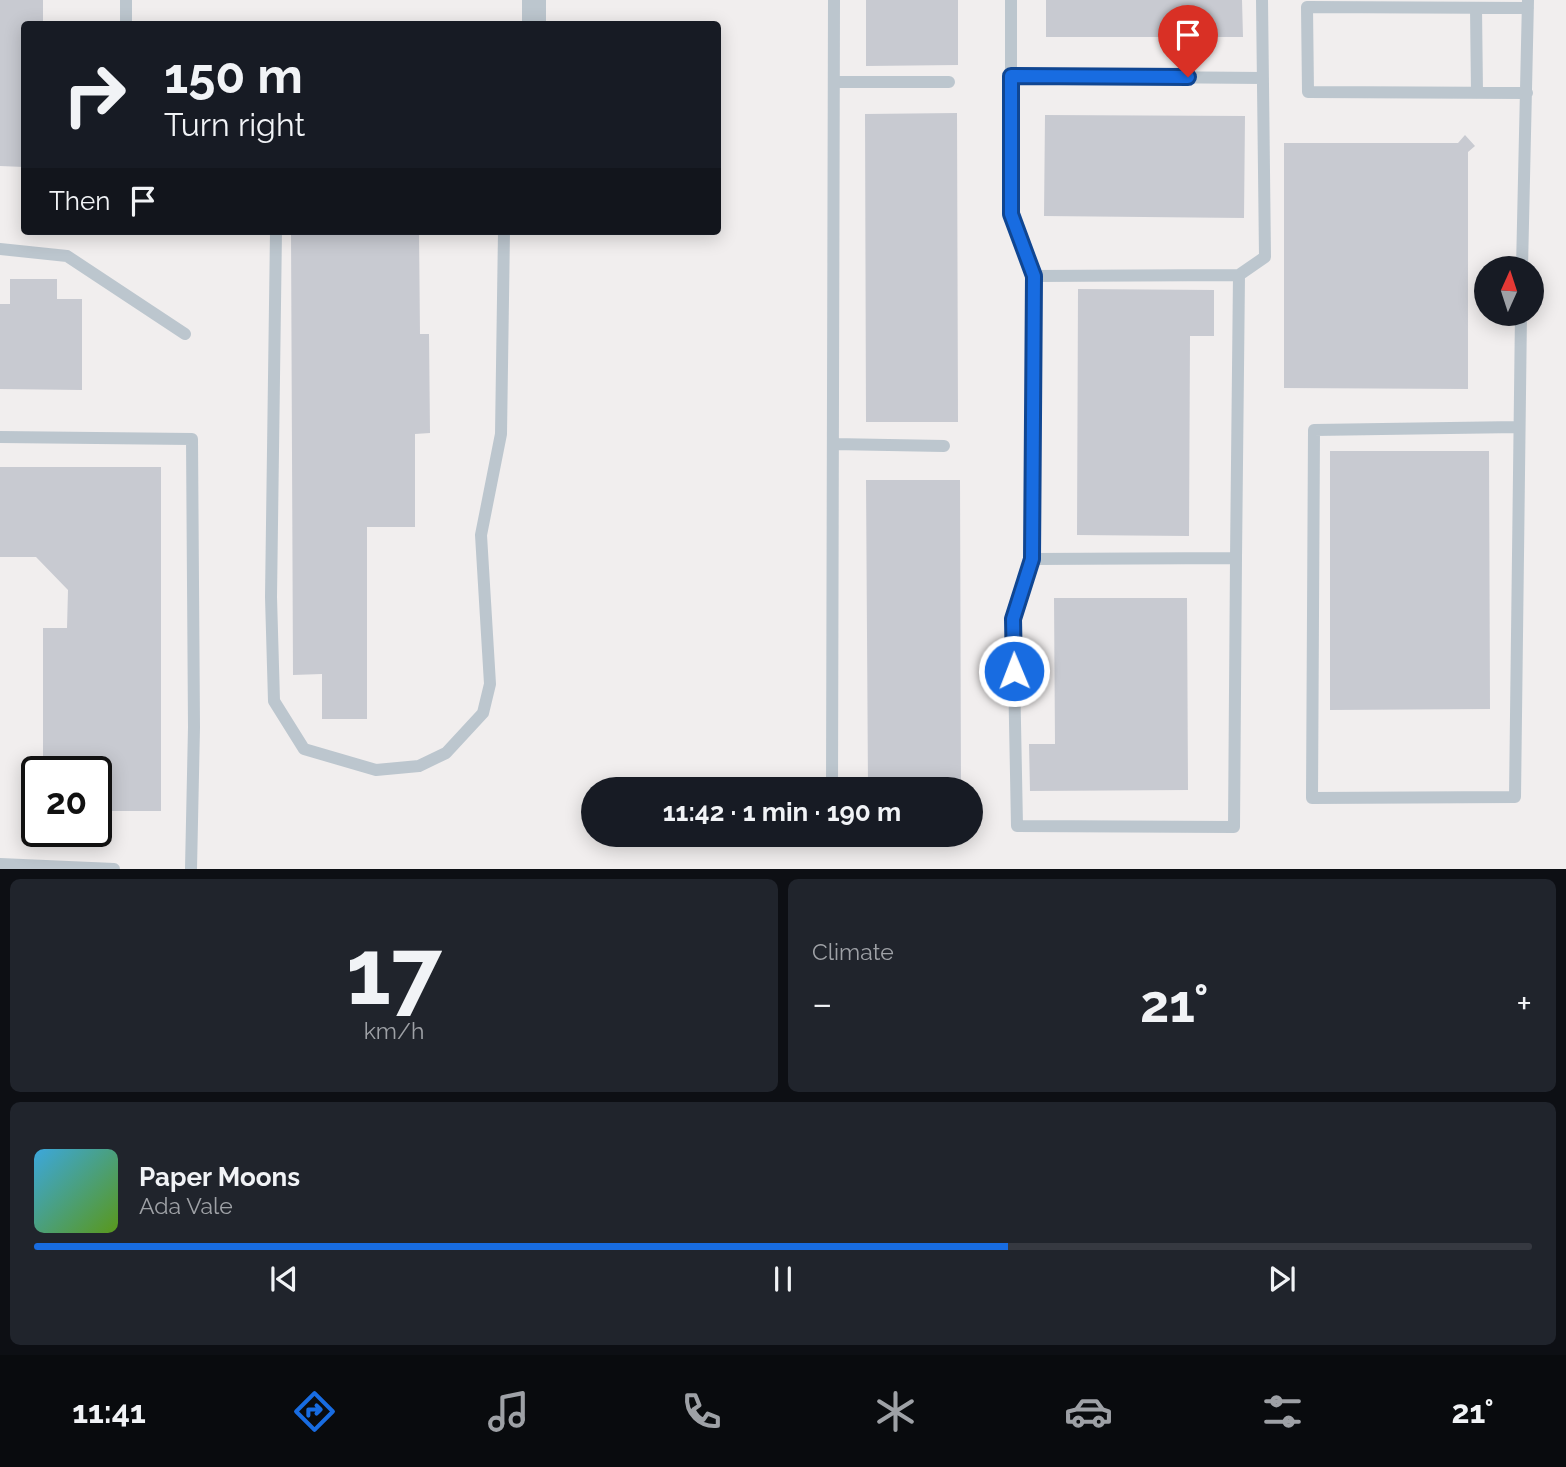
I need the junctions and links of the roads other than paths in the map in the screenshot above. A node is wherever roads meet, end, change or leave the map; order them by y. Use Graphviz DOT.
graph roads {
  1 [pos="126,0"];
  2 [pos="534,0"];
  3 [pos="834,0"];
  4 [pos="1011,0"];
  5 [pos="1262,0"];
  6 [pos="1528,4"];
  7 [pos="1476,8"];
  8 [pos="126,21"];
  9 [pos="534,21"];
  10 [pos="1011,76"];
  11 [pos="1263,78"];
  12 [pos="834,82"];
  13 [pos="949,82"];
  14 [pos="1477,93"];
  15 [pos="1527,93"];
  16 [pos="276,235"];
  17 [pos="504,235"];
  18 [pos="0,249"];
  19 [pos="1522,256"];
  20 [pos="1239,275"];
  21 [pos="1034,276"];
  22 [pos="1521,326"];
  23 [pos="185,334"];
  24 [pos="1518,428"];
  25 [pos="0,437"];
  26 [pos="833,444"];
  27 [pos="944,446"];
  28 [pos="1236,558"];
  29 [pos="1032,559"];
  30 [pos="832,777"];
  31 [pos="0,864"];
  32 [pos="114,869"];
  33 [pos="191,869"];
  1 -- 8 [label="lane"];
  2 -- 9 [label="street"];
  3 -- 12 [label="lane"];
  4 -- 10 [label="lane"];
  5 -- 11 [label="lane"];
  6 -- 7 [label="lane"];
  6 -- 15 [label="lane"];
  7 -- 14 [label="lane"];
  7 -- 14 [label="lane"];
  10 -- 11 [label="lane"];
  10 -- 21 [label="lane"];
  11 -- 20 [label="lane"];
  12 -- 13 [label="lane"];
  12 -- 26 [label="lane"];
  14 -- 15 [label="lane"];
  15 -- 19 [label="lane"];
  16 -- 17 [label="lane"];
  18 -- 23 [label="lane"];
  20 -- 21 [label="lane"];
  20 -- 28 [label="lane"];
  21 -- 29 [label="lane"];
  22 -- 24 [label="lane"];
  24 -- 24 [label="lane"];
  25 -- 33 [label="lane"];
  26 -- 27 [label="lane"];
  26 -- 30 [label="lane"];
  28 -- 29 [label="lane"];
  28 -- 29 [label="lane"];
  31 -- 32 [label="lane"];
}
